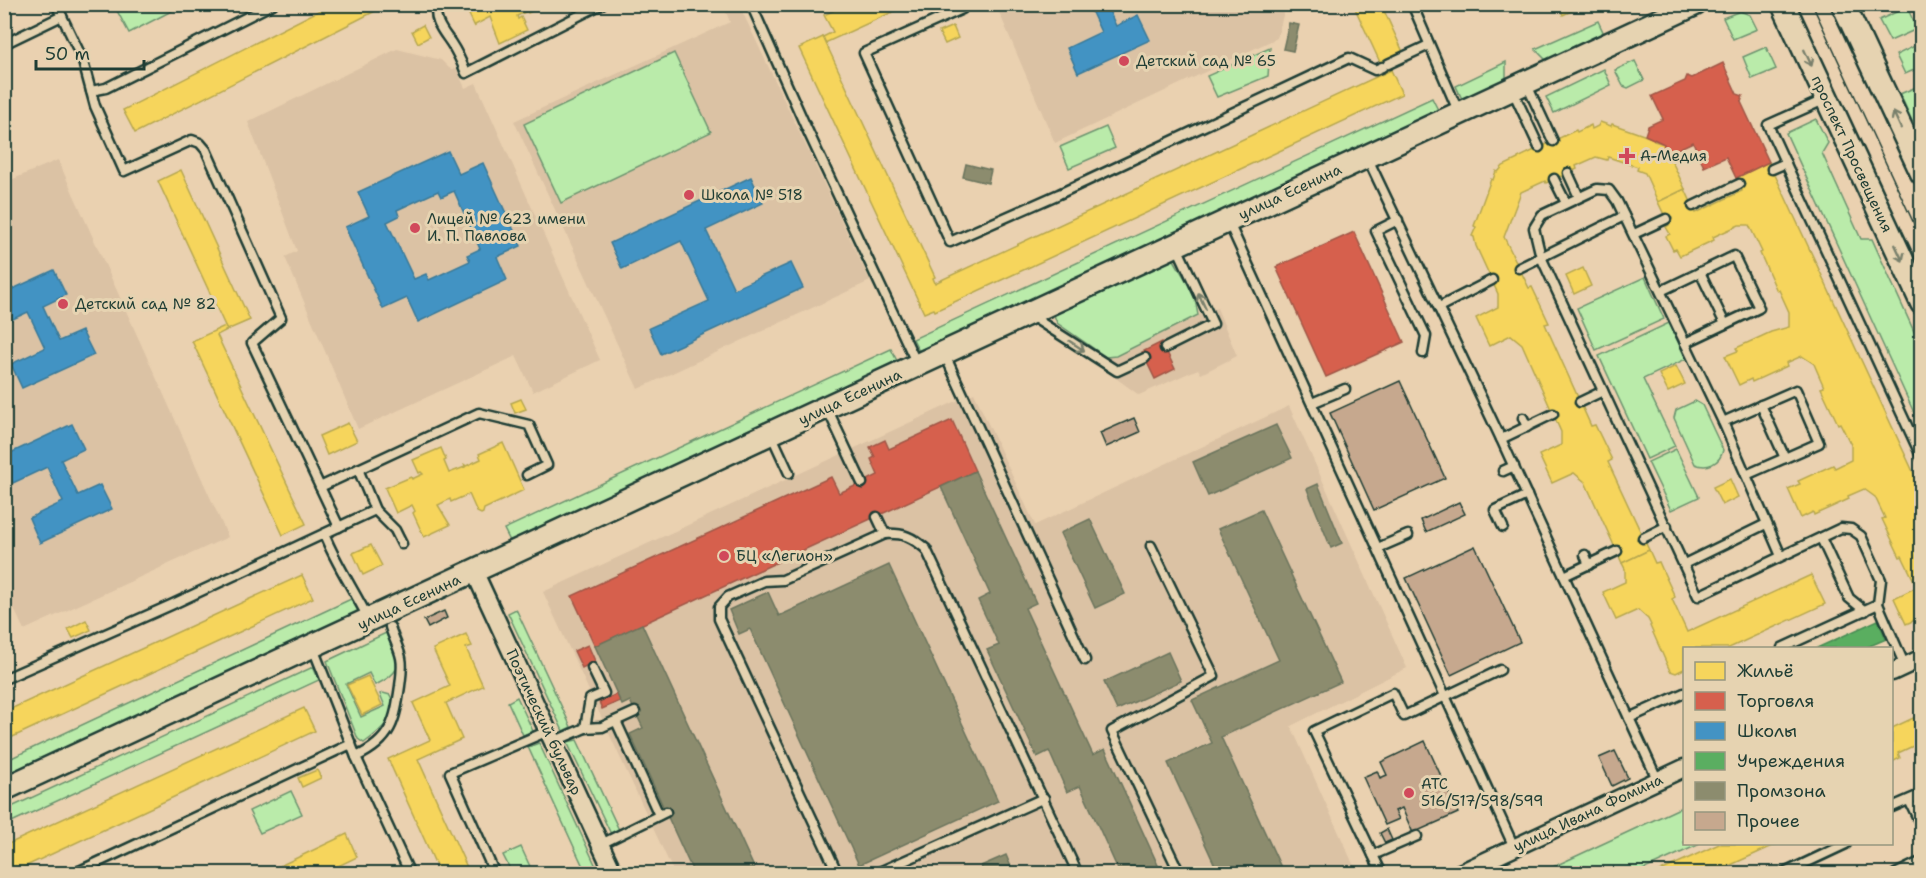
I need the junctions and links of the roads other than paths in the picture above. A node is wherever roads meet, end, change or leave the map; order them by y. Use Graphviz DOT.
graph roads {
  1 [pos="56,4"];
  2 [pos="273,4"];
  3 [pos="437,4"];
  4 [pos="602,4"];
  5 [pos="751,4"];
  6 [pos="960,4"];
  7 [pos="1412,4"];
  8 [pos="1695,4"];
  9 [pos="1783,4"];
  10 [pos="1844,4"];
  11 [pos="62,16"];
  12 [pos="4,44"];
  13 [pos="1429,45"];
  14 [pos="1519,86"];
  15 [pos="91,91"];
  16 [pos="1827,99"];
  17 [pos="1459,114"];
  18 [pos="1553,141"];
  19 [pos="1539,147"];
  20 [pos="1367,157"];
  21 [pos="1786,163"];
  22 [pos="1772,169"];
  23 [pos="1568,173"];
  24 [pos="1922,173"];
  25 [pos="1554,179"];
  26 [pos="1739,184"];
  27 [pos="1579,197"];
  28 [pos="1566,203"];
  29 [pos="1693,206"];
  30 [pos="1624,216"];
  31 [pos="1666,219"];
  32 [pos="1398,220"];
  33 [pos="1228,221"];
  34 [pos="1634,234"];
  35 [pos="1176,245"];
  36 [pos="1541,257"];
  37 [pos="1519,268"];
  38 [pos="1700,272"];
  39 [pos="1492,280"];
  40 [pos="1661,291"];
  41 [pos="1922,303"];
  42 [pos="1439,307"];
  43 [pos="1028,314"];
  44 [pos="1725,324"];
  45 [pos="1685,343"];
  46 [pos="1165,348"];
  47 [pos="944,353"];
  48 [pos="1423,353"];
  49 [pos="1145,358"];
  50 [pos="918,365"];
  51 [pos="1345,389"];
  52 [pos="1604,391"];
  53 [pos="1580,402"];
  54 [pos="1312,403"];
  55 [pos="1761,405"];
  56 [pos="827,408"];
  57 [pos="1553,414"];
  58 [pos="1523,418"];
  59 [pos="1723,422"];
  60 [pos="1527,427"];
  61 [pos="771,434"];
  62 [pos="1501,439"];
  63 [pos="1785,458"];
  64 [pos="1922,458"];
  65 [pos="1514,466"];
  66 [pos="358,469"];
  67 [pos="1503,471"];
  68 [pos="789,473"];
  69 [pos="527,475"];
  70 [pos="1746,475"];
  71 [pos="862,483"];
  72 [pos="320,487"];
  73 [pos="1527,495"];
  74 [pos="375,510"];
  75 [pos="877,517"];
  76 [pos="1766,524"];
  77 [pos="1667,526"];
  78 [pos="339,527"];
  79 [pos="1503,527"];
  80 [pos="324,534"];
  81 [pos="885,534"];
  82 [pos="1407,535"];
  83 [pos="1643,538"];
  84 [pos="1821,538"];
  85 [pos="402,544"];
  86 [pos="1151,546"];
  87 [pos="1378,548"];
  88 [pos="1617,551"];
  89 [pos="1585,555"];
  90 [pos="1781,556"];
  91 [pos="1684,564"];
  92 [pos="1588,565"];
  93 [pos="474,571"];
  94 [pos="1564,576"];
  95 [pos="1878,604"];
  96 [pos="1865,611"];
  97 [pos="379,624"];
  98 [pos="312,647"];
  99 [pos="1784,647"];
  100 [pos="1891,647"];
  101 [pos="1893,653"];
  102 [pos="1922,658"];
  103 [pos="1085,660"];
  104 [pos="592,668"];
  105 [pos="1898,669"];
  106 [pos="1500,670"];
  107 [pos="4,679"];
  108 [pos="1683,693"];
  109 [pos="1445,697"];
  110 [pos="635,712"];
  111 [pos="1629,718"];
  112 [pos="616,721"];
  113 [pos="585,728"];
  114 [pos="551,736"];
  115 [pos="351,744"];
  116 [pos="356,757"];
  117 [pos="1683,768"];
  118 [pos="1658,781"];
  119 [pos="4,789"];
  120 [pos="1922,794"];
  121 [pos="1044,798"];
  122 [pos="1909,800"];
  123 [pos="1893,807"];
  124 [pos="1922,827"];
  125 [pos="1417,836"];
  126 [pos="601,844"];
  127 [pos="1842,845"];
  128 [pos="1514,848"];
  129 [pos="1373,855"];
  130 [pos="1922,861"];
  131 [pos="409,871"];
  132 [pos="73,873"];
  133 [pos="398,873"];
  134 [pos="495,873"];
  135 [pos="614,873"];
  136 [pos="838,873"];
  137 [pos="874,873"];
  138 [pos="1078,873"];
  139 [pos="1180,873"];
  140 [pos="1382,873"];
  141 [pos="1458,873"];
  142 [pos="1782,873"];
  143 [pos="1895,873"];
  1 -- 11 [label="lane"];
  2 -- 15 [label="lane"];
  3 -- 4 [label="lane"];
  5 -- 50 [label="lane"];
  6 -- 13 [label="lane"];
  7 -- 13 [label="lane"];
  8 -- 14 [label="street, улица Есенина"];
  9 -- 16 [label="street, проспект Просвещения, one-way"];
  24 -- 10 [label="street, one-way"];
  11 -- 12 [label="lane"];
  11 -- 15 [label="lane"];
  13 -- 17 [label="lane"];
  14 -- 17 [label="street, улица Есенина"];
  14 -- 18 [label="lane"];
  14 -- 19 [label="lane"];
  15 -- 72 [label="lane"];
  16 -- 21 [label="lane"];
  16 -- 41 [label="street, проспект Просвещения, one-way"];
  17 -- 20 [label="street, улица Есенина"];
  20 -- 32 [label="lane"];
  20 -- 33 [label="street, улица Есенина"];
  21 -- 22 [label="lane"];
  21 -- 64 [label="lane"];
  23 -- 27 [label="lane"];
  25 -- 28 [label="lane"];
  26 -- 29 [label="lane"];
  27 -- 28 [label="lane"];
  27 -- 30 [label="lane"];
  28 -- 36 [label="lane"];
  30 -- 34 [label="lane"];
  30 -- 36 [label="lane"];
  31 -- 34 [label="lane"];
  32 -- 42 [label="lane"];
  32 -- 48 [label="lane"];
  33 -- 35 [label="street, улица Есенина"];
  33 -- 54 [label="lane"];
  34 -- 40 [label="lane"];
  35 -- 43 [label="street, улица Есенина"];
  46 -- 35 [label="lane, one-way"];
  36 -- 37 [label="lane"];
  36 -- 52 [label="lane"];
  38 -- 40 [label="lane"];
  38 -- 44 [label="lane"];
  38 -- 44 [label="lane"];
  39 -- 42 [label="lane"];
  40 -- 45 [label="lane"];
  42 -- 62 [label="lane"];
  43 -- 47 [label="street, улица Есенина"];
  43 -- 49 [label="lane, one-way"];
  44 -- 45 [label="lane"];
  45 -- 59 [label="lane"];
  47 -- 50 [label="street, улица Есенина"];
  47 -- 103 [label="lane"];
  50 -- 56 [label="street, улица Есенина"];
  51 -- 54 [label="lane"];
  52 -- 53 [label="lane"];
  52 -- 77 [label="lane"];
  54 -- 87 [label="lane"];
  55 -- 59 [label="lane"];
  55 -- 63 [label="lane"];
  55 -- 63 [label="lane"];
  56 -- 61 [label="street, улица Есенина"];
  56 -- 71 [label="lane"];
  57 -- 60 [label="lane"];
  58 -- 60 [label="lane"];
  59 -- 70 [label="lane"];
  60 -- 62 [label="lane"];
  61 -- 68 [label="lane"];
  61 -- 93 [label="street, улица Есенина"];
  62 -- 65 [label="lane"];
  63 -- 70 [label="lane"];
  65 -- 67 [label="lane"];
  65 -- 73 [label="lane"];
  66 -- 69 [label="lane"];
  66 -- 72 [label="lane"];
  66 -- 74 [label="lane"];
  70 -- 76 [label="lane"];
  72 -- 78 [label="lane"];
  73 -- 79 [label="lane"];
  73 -- 94 [label="lane"];
  74 -- 78 [label="lane"];
  74 -- 85 [label="lane"];
  75 -- 81 [label="lane"];
  76 -- 90 [label="lane"];
  76 -- 91 [label="lane"];
  77 -- 83 [label="lane"];
  77 -- 91 [label="lane"];
  78 -- 80 [label="lane"];
  80 -- 97 [label="lane"];
  80 -- 107 [label="lane"];
  81 -- 121 [label="lane"];
  81 -- 136 [label="lane"];
  82 -- 87 [label="lane"];
  84 -- 90 [label="lane"];
  84 -- 95 [label="lane"];
  84 -- 96 [label="lane"];
  86 -- 139 [label="lane"];
  87 -- 109 [label="lane"];
  88 -- 92 [label="lane"];
  89 -- 92 [label="lane"];
  90 -- 91 [label="lane"];
  92 -- 94 [label="lane"];
  93 -- 97 [label="street, улица Есенина"];
  93 -- 114 [label="street, Поэтический бульвар"];
  94 -- 111 [label="lane"];
  95 -- 96 [label="lane"];
  95 -- 100 [label="lane"];
  96 -- 99 [label="lane"];
  97 -- 98 [label="street, улица Есенина"];
  97 -- 116 [label="lane"];
  98 -- 115 [label="lane"];
  98 -- 119 [label="street, улица Есенина"];
  101 -- 105 [label="lane"];
  102 -- 105 [label="street"];
  104 -- 113 [label="lane"];
  106 -- 109 [label="lane"];
  108 -- 111 [label="lane"];
  109 -- 128 [label="lane"];
  109 -- 129 [label="lane"];
  110 -- 112 [label="lane"];
  111 -- 118 [label="lane"];
  112 -- 113 [label="lane"];
  112 -- 126 [label="lane"];
  113 -- 114 [label="lane"];
  114 -- 126 [label="street, Поэтический бульвар"];
  114 -- 134 [label="lane"];
  115 -- 116 [label="lane"];
  115 -- 132 [label="lane"];
  116 -- 131 [label="lane"];
  117 -- 118 [label="street, улица Ивана Фомина"];
  118 -- 128 [label="street, улица Ивана Фомина"];
  120 -- 122 [label="lane"];
  121 -- 137 [label="lane"];
  121 -- 138 [label="lane"];
  122 -- 123 [label="lane"];
  122 -- 124 [label="lane"];
  125 -- 129 [label="lane"];
  126 -- 135 [label="street, Поэтический бульвар"];
  127 -- 142 [label="lane"];
  128 -- 141 [label="street, улица Ивана Фомина"];
  129 -- 140 [label="lane"];
  130 -- 143 [label="lane"];
  131 -- 133 [label="lane"];
}
